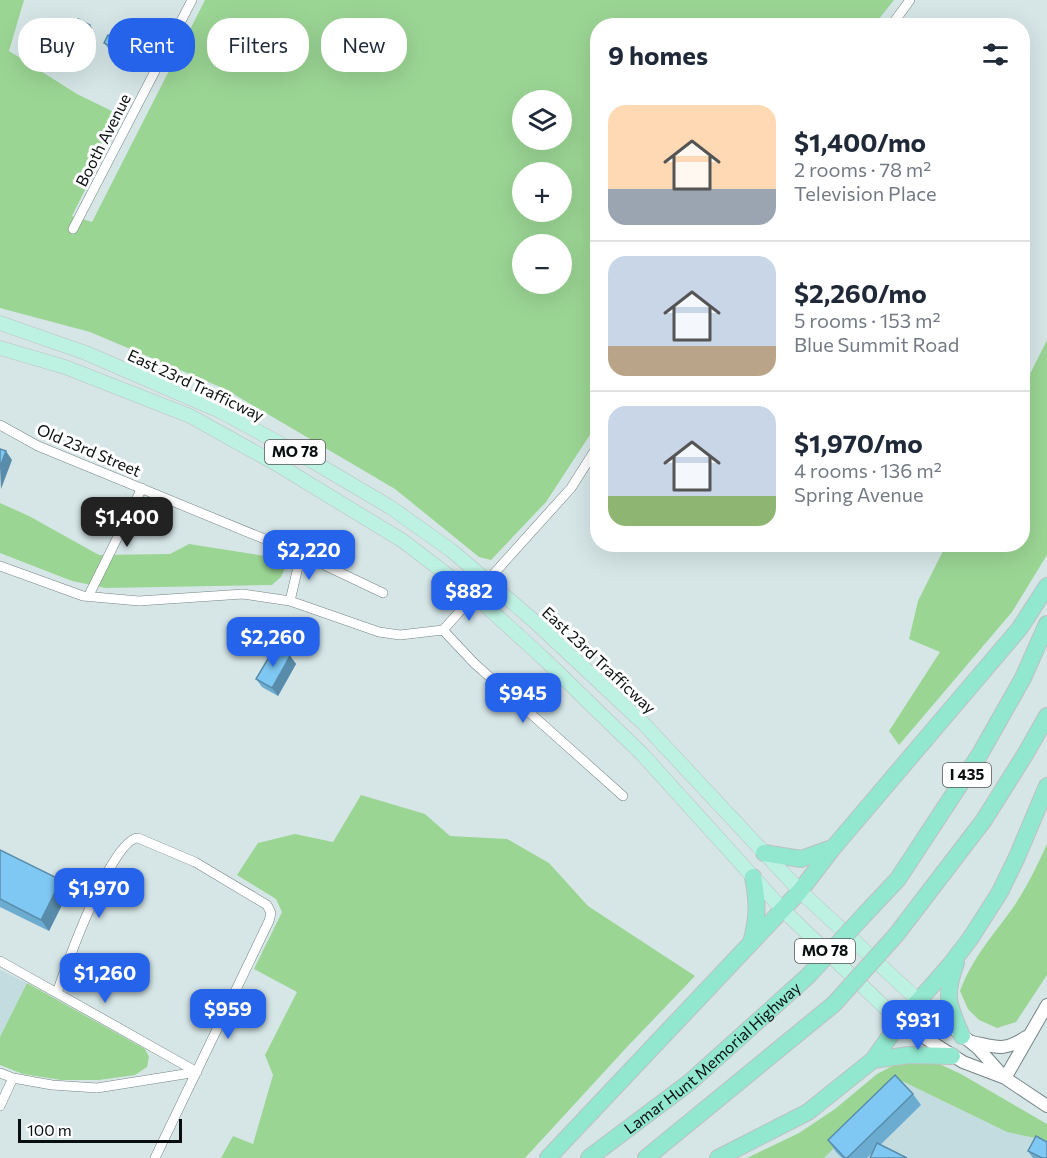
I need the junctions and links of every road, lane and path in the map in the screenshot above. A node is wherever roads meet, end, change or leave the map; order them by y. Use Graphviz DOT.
graph roads {
  1 [pos="192,0"];
  2 [pos="910,0"];
  3 [pos="897,18"];
  4 [pos="73,229"];
  5 [pos="0,323"];
  6 [pos="0,348"];
  7 [pos="0,425"];
  8 [pos="590,458"];
  9 [pos="142,488"];
  10 [pos="301,554"];
  11 [pos="0,566"];
  12 [pos="487,580"];
  13 [pos="1047,586"];
  14 [pos="383,593"];
  15 [pos="475,596"];
  16 [pos="88,597"];
  17 [pos="290,601"];
  18 [pos="1047,624"];
  19 [pos="443,630"];
  20 [pos="1047,716"];
  21 [pos="1047,786"];
  22 [pos="623,796"];
  23 [pos="833,848"];
  24 [pos="764,854"];
  25 [pos="753,877"];
  26 [pos="800,891"];
  27 [pos="783,910"];
  28 [pos="750,945"];
  29 [pos="960,953"];
  30 [pos="0,961"];
  31 [pos="57,993"];
  32 [pos="919,1001"];
  33 [pos="1047,1005"];
  34 [pos="900,1022"];
  35 [pos="1030,1035"];
  36 [pos="966,1039"];
  37 [pos="952,1056"];
  38 [pos="873,1060"];
  39 [pos="197,1072"];
  40 [pos="0,1073"];
  41 [pos="13,1078"];
  42 [pos="1005,1078"];
  43 [pos="0,1106"];
  44 [pos="1047,1106"];
  45 [pos="155,1158"];
  46 [pos="548,1158"];
  47 [pos="589,1158"];
  48 [pos="646,1158"];
  49 [pos="718,1158"];
  1 -- 4 [label="street, Booth Avenue"];
  2 -- 3 [label="street"];
  5 -- 12 [label="main road, East 23rd Trafficway / MO 78"];
  6 -- 15 [label="main road, East 23rd Trafficway / MO 78"];
  7 -- 9 [label="street, Old 23rd Street"];
  8 -- 12 [label="street"];
  9 -- 10 [label="street, Old 23rd Street"];
  9 -- 16 [label="street"];
  10 -- 14 [label="street, Old 23rd Street"];
  10 -- 17 [label="street"];
  11 -- 16 [label="street"];
  12 -- 15 [label="street"];
  12 -- 24 [label="main road, East 23rd Trafficway / MO 78"];
  13 -- 23 [label="highway"];
  15 -- 19 [label="street"];
  15 -- 25 [label="main road, East 23rd Trafficway / MO 78"];
  16 -- 17 [label="street"];
  17 -- 19 [label="street"];
  18 -- 47 [label="highway, Lamar Hunt Memorial Highway / I 435, bridge"];
  19 -- 22 [label="street"];
  20 -- 48 [label="highway, I 435, bridge"];
  21 -- 29 [label="highway"];
  23 -- 24 [label="highway"];
  23 -- 26 [label="highway"];
  24 -- 26 [label="main road, East 23rd Trafficway / MO 78"];
  25 -- 27 [label="main road, East 23rd Trafficway / MO 78"];
  25 -- 28 [label="highway"];
  26 -- 27 [label="highway"];
  26 -- 32 [label="main road, East 23rd Trafficway / MO 78"];
  27 -- 28 [label="highway"];
  27 -- 34 [label="main road, East 23rd Trafficway / MO 78"];
  28 -- 46 [label="highway"];
  29 -- 32 [label="highway"];
  29 -- 36 [label="highway"];
  30 -- 31 [label="street"];
  31 -- 39 [label="street"];
  31 -- 39 [label="street"];
  32 -- 34 [label="highway"];
  32 -- 36 [label="main road, East 23rd Trafficway / MO 78"];
  33 -- 35 [label="main road"];
  34 -- 37 [label="main road, East 23rd Trafficway / MO 78"];
  34 -- 38 [label="highway"];
  35 -- 36 [label="main road"];
  35 -- 42 [label="main road"];
  36 -- 42 [label="main road, East 23rd Trafficway / MO 78"];
  37 -- 38 [label="highway"];
  37 -- 42 [label="main road, East 23rd Trafficway / MO 78"];
  38 -- 49 [label="highway"];
  39 -- 41 [label="street"];
  39 -- 45 [label="street"];
  40 -- 41 [label="street"];
  41 -- 43 [label="street"];
  42 -- 44 [label="main road, East 23rd Trafficway / MO 78"];
}
